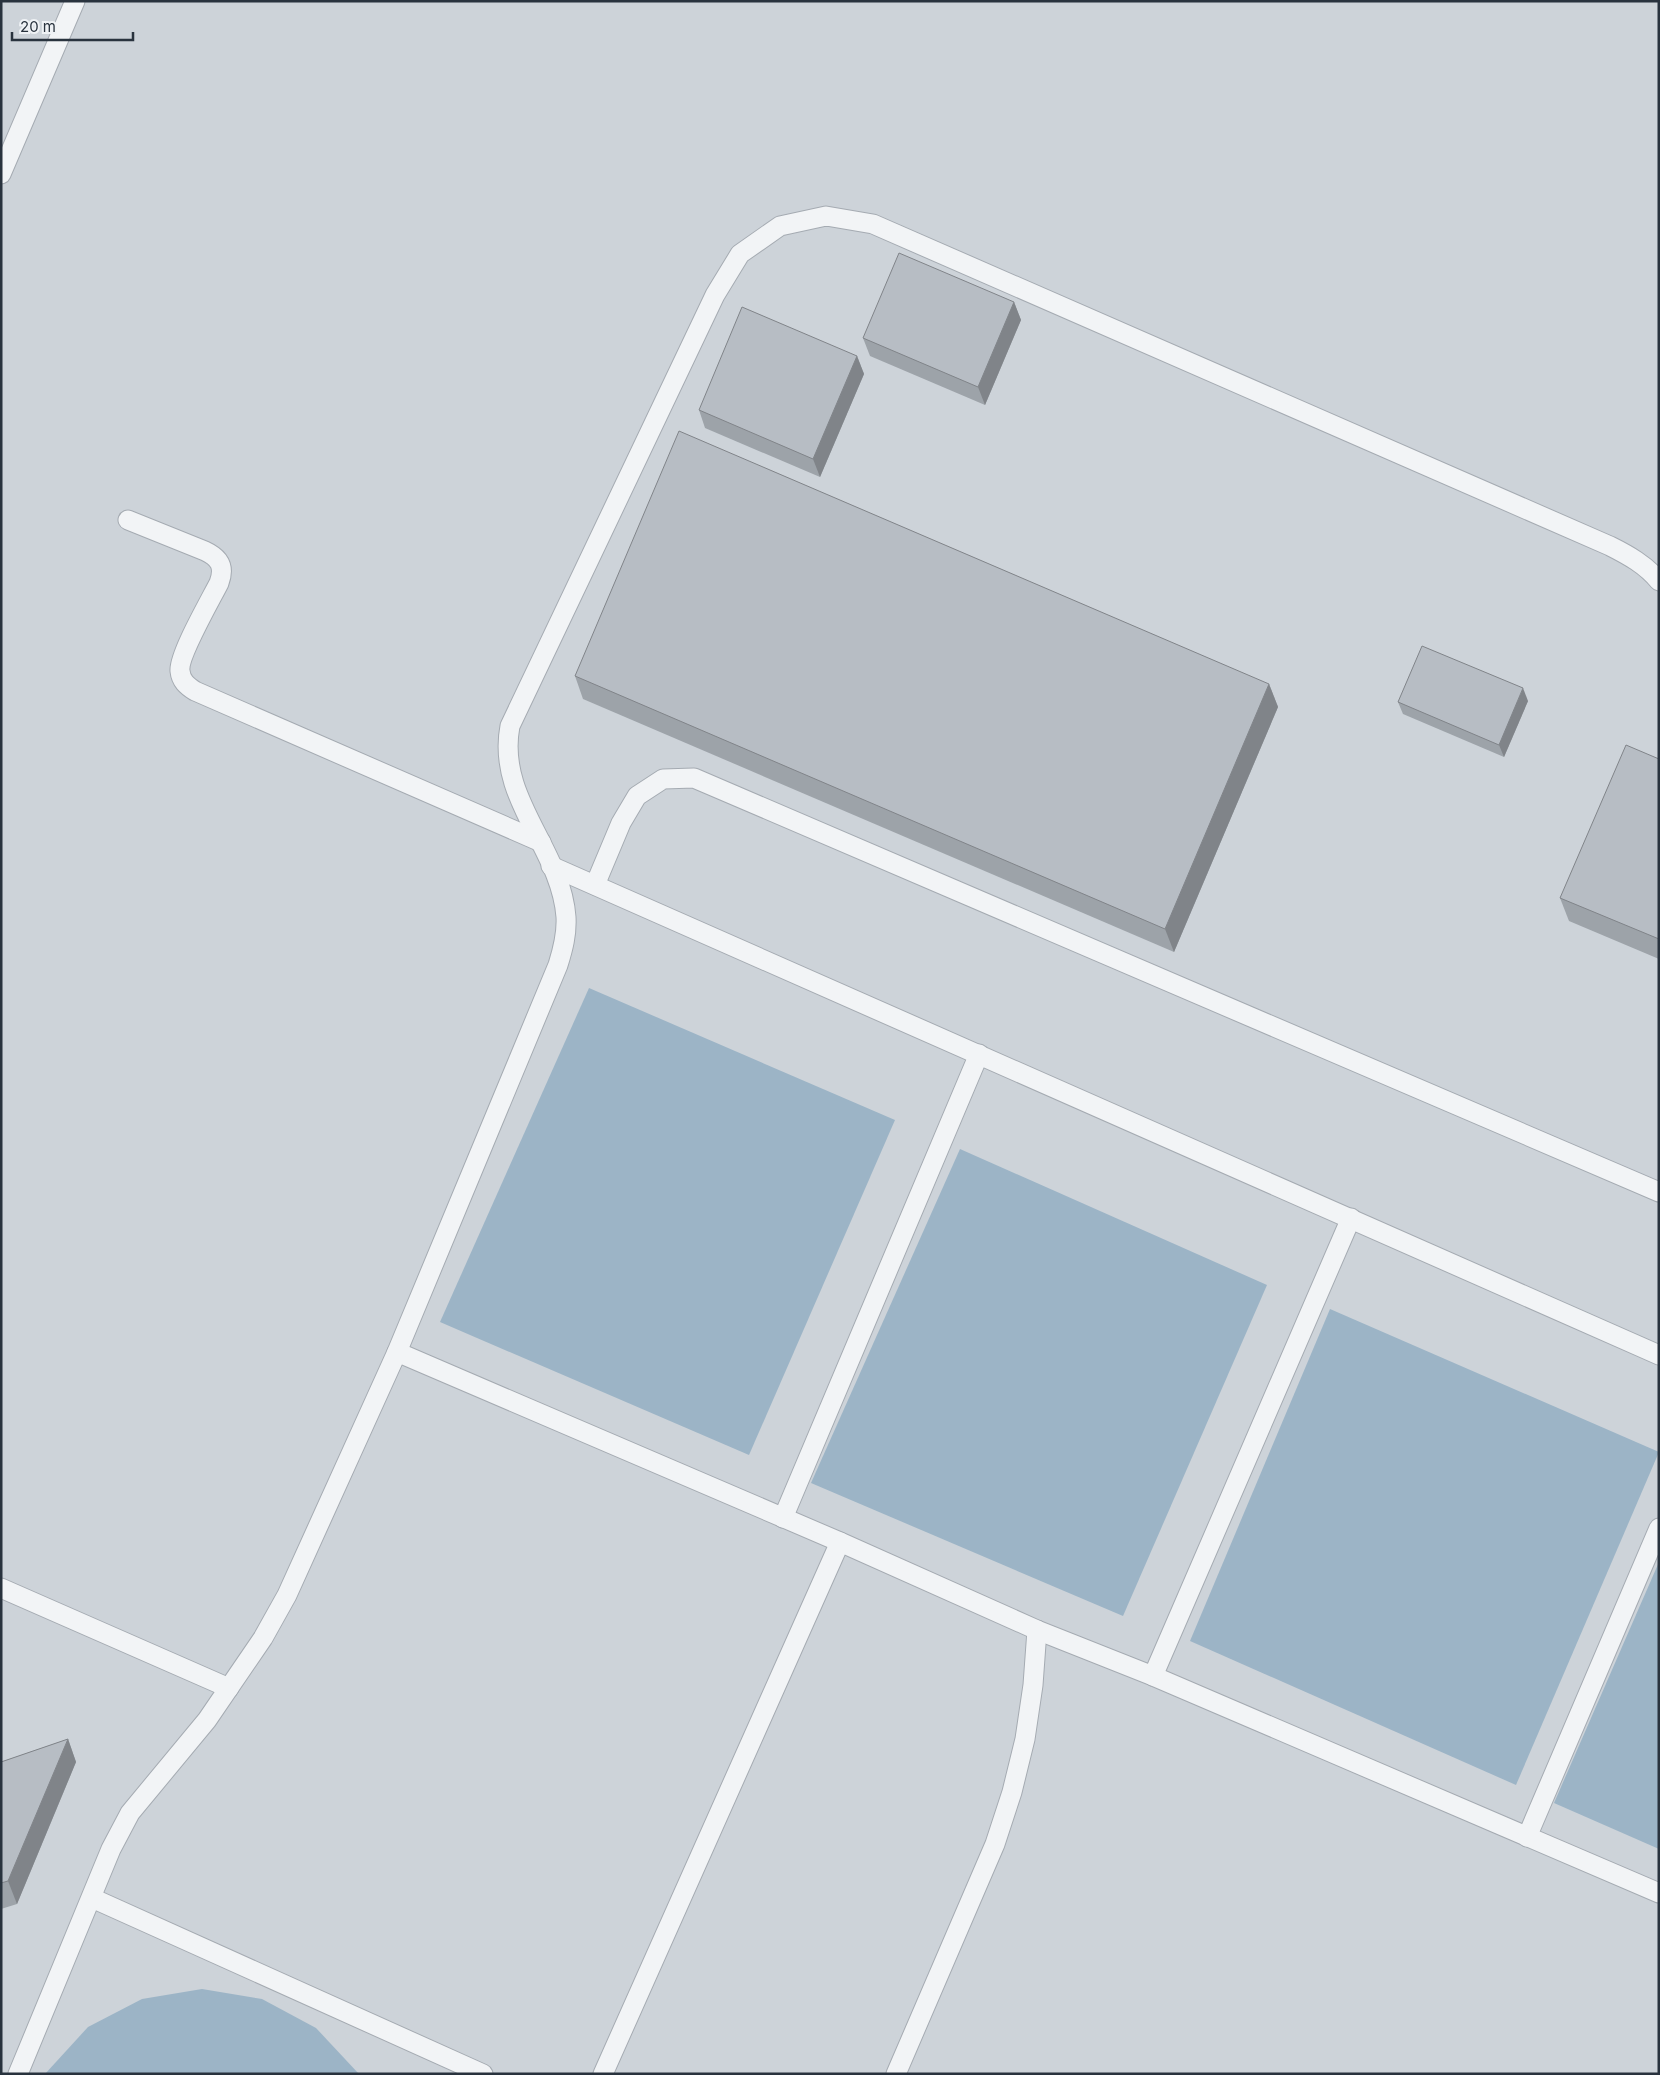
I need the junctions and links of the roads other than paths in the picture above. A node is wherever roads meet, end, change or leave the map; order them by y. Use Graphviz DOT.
graph roads {
  1 [pos="75,1"];
  2 [pos="1,174"];
  3 [pos="128,520"];
  4 [pos="1659,581"];
  5 [pos="541,842"];
  6 [pos="551,866"];
  7 [pos="595,884"];
  8 [pos="979,1054"];
  9 [pos="1659,1192"];
  10 [pos="1350,1218"];
  11 [pos="397,1352"];
  12 [pos="1659,1354"];
  13 [pos="783,1518"];
  14 [pos="1659,1528"];
  15 [pos="840,1542"];
  16 [pos="1,1588"];
  17 [pos="1037,1630"];
  18 [pos="1153,1676"];
  19 [pos="229,1688"];
  20 [pos="1527,1837"];
  21 [pos="1659,1893"];
  22 [pos="92,1898"];
  23 [pos="18,2074"];
  24 [pos="483,2074"];
  25 [pos="603,2074"];
  26 [pos="896,2074"];
  1 -- 2 [label="lane"];
  3 -- 5 [label="lane"];
  4 -- 5 [label="lane"];
  5 -- 6 [label="lane"];
  6 -- 7 [label="lane"];
  6 -- 11 [label="lane"];
  7 -- 8 [label="lane"];
  7 -- 9 [label="lane"];
  8 -- 10 [label="lane"];
  8 -- 13 [label="lane"];
  10 -- 12 [label="lane"];
  10 -- 18 [label="lane"];
  11 -- 13 [label="lane"];
  11 -- 19 [label="lane"];
  13 -- 15 [label="lane"];
  14 -- 20 [label="lane"];
  15 -- 17 [label="lane"];
  15 -- 25 [label="lane"];
  16 -- 19 [label="lane"];
  17 -- 18 [label="lane"];
  17 -- 26 [label="lane"];
  18 -- 20 [label="lane"];
  19 -- 22 [label="lane"];
  20 -- 21 [label="lane"];
  22 -- 23 [label="lane"];
  22 -- 24 [label="lane"];
}
